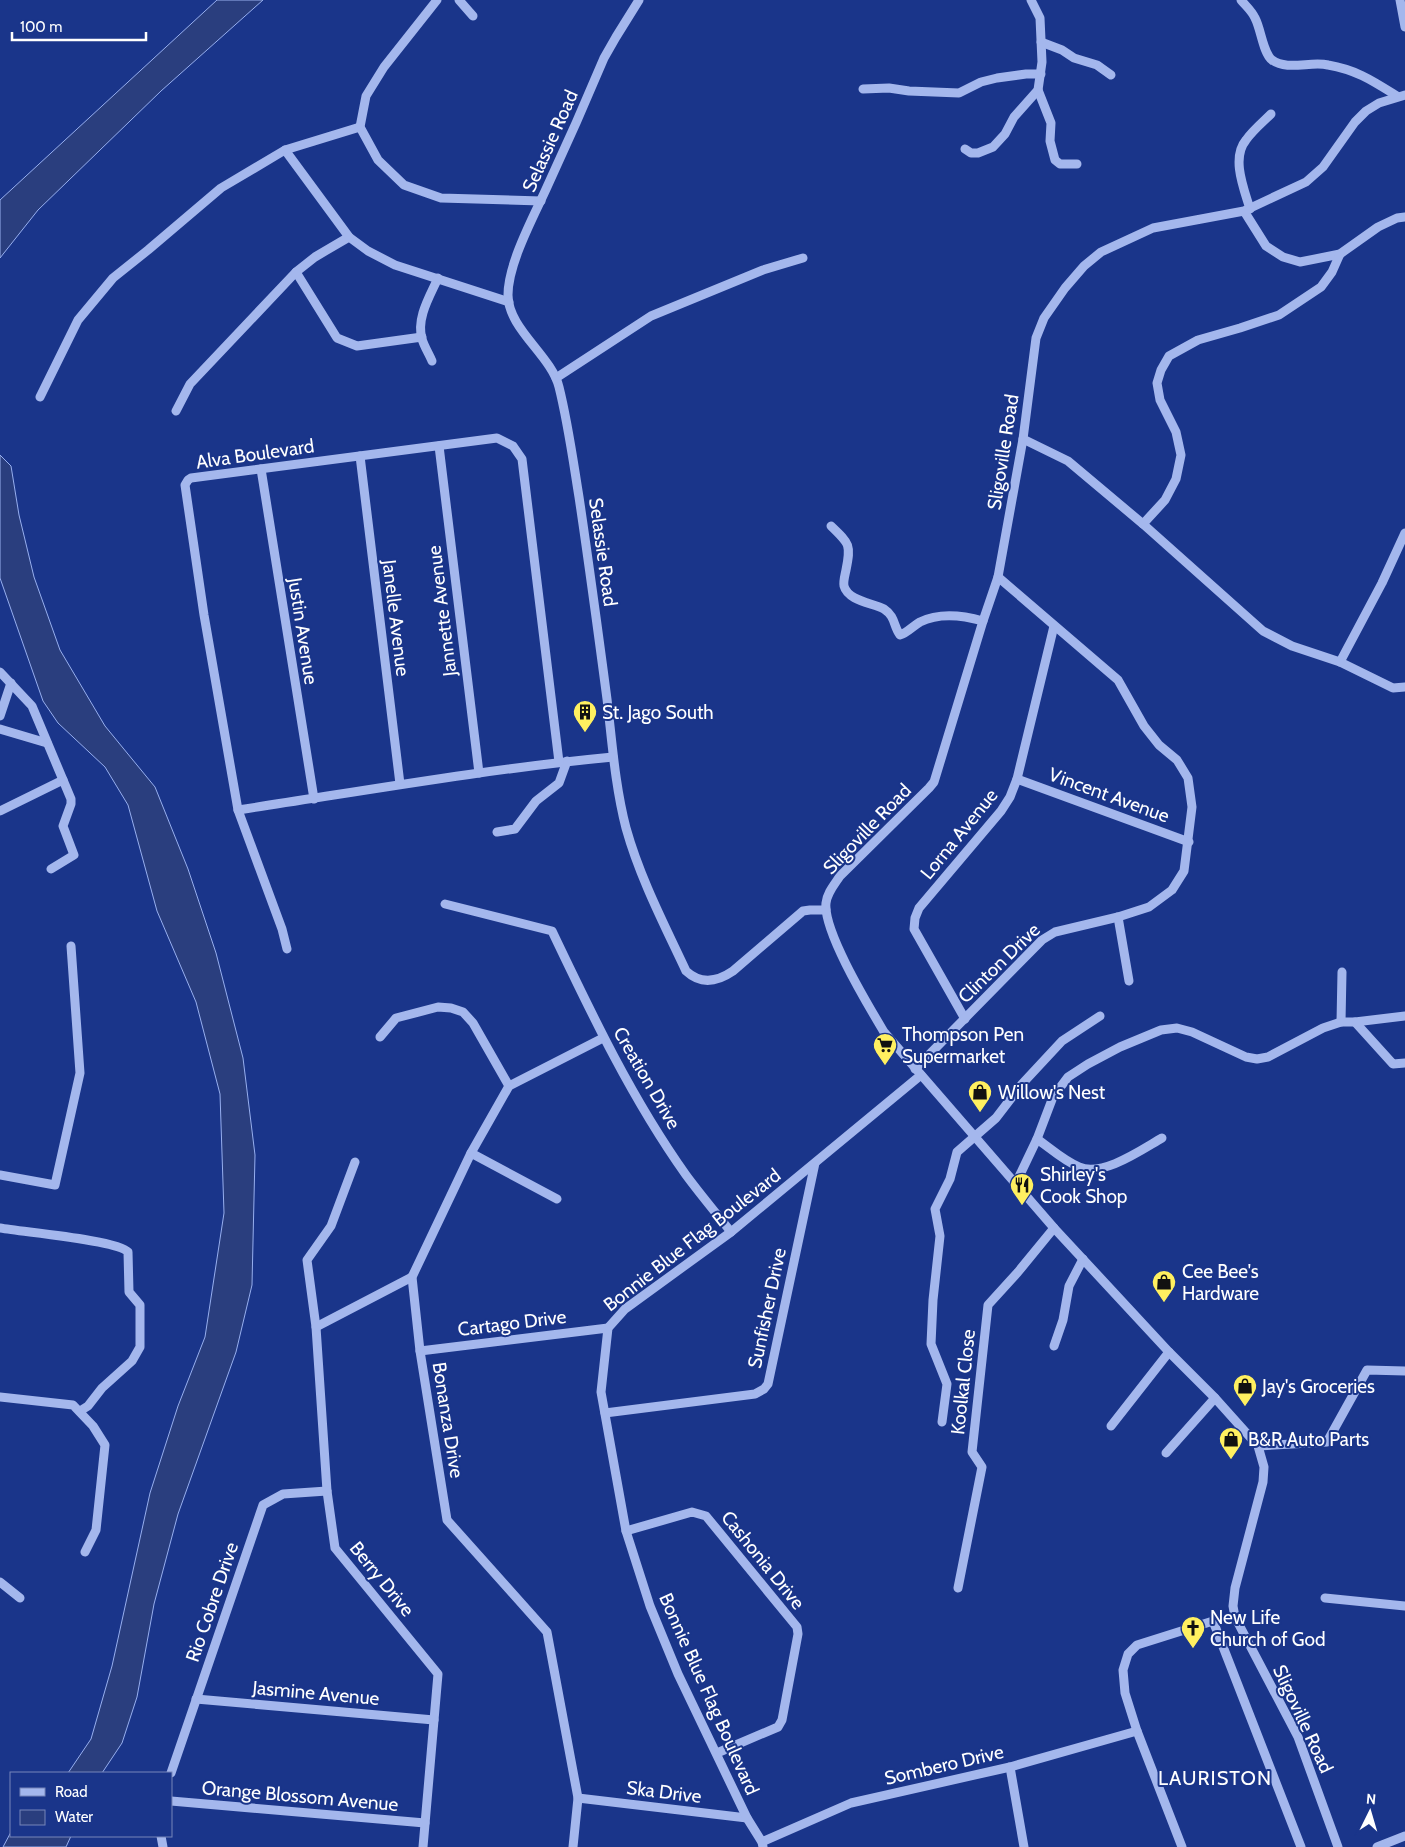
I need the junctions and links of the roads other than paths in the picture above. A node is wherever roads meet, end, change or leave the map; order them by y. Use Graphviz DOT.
graph roads {
  1 [pos="437,0"];
  2 [pos="459,0"];
  3 [pos="639,0"];
  4 [pos="1031,0"];
  5 [pos="1241,0"];
  6 [pos="1400,0"];
  7 [pos="473,16"];
  8 [pos="1405,27"];
  9 [pos="1041,42"];
  10 [pos="1041,74"];
  11 [pos="1111,75"];
  12 [pos="863,90"];
  13 [pos="1038,90"];
  14 [pos="1401,95"];
  15 [pos="1271,114"];
  16 [pos="360,127"];
  17 [pos="965,149"];
  18 [pos="285,150"];
  19 [pos="1077,164"];
  20 [pos="541,200"];
  21 [pos="1247,210"];
  22 [pos="1405,217"];
  23 [pos="349,237"];
  24 [pos="1340,254"];
  25 [pos="803,258"];
  26 [pos="296,272"];
  27 [pos="438,278"];
  28 [pos="509,302"];
  29 [pos="422,337"];
  30 [pos="432,361"];
  31 [pos="556,378"];
  32 [pos="40,397"];
  33 [pos="176,410"];
  34 [pos="1023,440"];
  35 [pos="439,446"];
  36 [pos="360,456"];
  37 [pos="261,469"];
  38 [pos="1143,524"];
  39 [pos="831,526"];
  40 [pos="1405,533"];
  41 [pos="998,577"];
  42 [pos="983,621"];
  43 [pos="1054,626"];
  44 [pos="1340,662"];
  45 [pos="0,672"];
  46 [pos="11,683"];
  47 [pos="1405,687"];
  48 [pos="0,716"];
  49 [pos="0,729"];
  50 [pos="47,743"];
  51 [pos="613,757"];
  52 [pos="563,762"];
  53 [pos="478,773"];
  54 [pos="1018,779"];
  55 [pos="63,780"];
  56 [pos="400,784"];
  57 [pos="314,799"];
  58 [pos="238,810"];
  59 [pos="0,811"];
  60 [pos="497,832"];
  61 [pos="1189,842"];
  62 [pos="51,869"];
  63 [pos="445,904"];
  64 [pos="826,910"];
  65 [pos="1118,917"];
  66 [pos="71,946"];
  67 [pos="287,949"];
  68 [pos="1342,972"];
  69 [pos="1128,981"];
  70 [pos="1100,1016"];
  71 [pos="1405,1016"];
  72 [pos="965,1019"];
  73 [pos="1341,1022"];
  74 [pos="1355,1022"];
  75 [pos="380,1037"];
  76 [pos="603,1038"];
  77 [pos="1405,1063"];
  78 [pos="918,1072"];
  79 [pos="509,1086"];
  80 [pos="975,1137"];
  81 [pos="1162,1138"];
  82 [pos="1037,1139"];
  83 [pos="470,1154"];
  84 [pos="355,1162"];
  85 [pos="815,1163"];
  86 [pos="0,1175"];
  87 [pos="1016,1183"];
  88 [pos="557,1199"];
  89 [pos="0,1228"];
  90 [pos="1054,1228"];
  91 [pos="731,1232"];
  92 [pos="1083,1259"];
  93 [pos="412,1277"];
  94 [pos="316,1327"];
  95 [pos="608,1328"];
  96 [pos="1054,1346"];
  97 [pos="420,1351"];
  98 [pos="1169,1352"];
  99 [pos="1405,1371"];
  100 [pos="0,1397"];
  101 [pos="1216,1398"];
  102 [pos="80,1411"];
  103 [pos="605,1413"];
  104 [pos="942,1422"];
  105 [pos="1111,1426"];
  106 [pos="1258,1446"];
  107 [pos="1166,1453"];
  108 [pos="327,1491"];
  109 [pos="626,1531"];
  110 [pos="85,1552"];
  111 [pos="0,1582"];
  112 [pos="958,1588"];
  113 [pos="20,1598"];
  114 [pos="1325,1598"];
  115 [pos="1405,1606"];
  116 [pos="196,1699"];
  117 [pos="434,1720"];
  118 [pos="1137,1731"];
  119 [pos="717,1753"];
  120 [pos="1010,1766"];
  121 [pos="171,1772"];
  122 [pos="578,1798"];
  123 [pos="172,1801"];
  124 [pos="747,1818"];
  125 [pos="425,1823"];
  126 [pos="1404,1839"];
  127 [pos="762,1844"];
  128 [pos="423,1847"];
  129 [pos="572,1847"];
  130 [pos="1024,1847"];
  131 [pos="1182,1847"];
  132 [pos="1301,1847"];
  133 [pos="1338,1847"];
  134 [pos="1377,1847"];
  1 -- 16 [label="street"];
  2 -- 7 [label="street"];
  3 -- 20 [label="street, Selassie Road"];
  4 -- 9 [label="street"];
  5 -- 14 [label="street"];
  6 -- 8 [label="street"];
  9 -- 10 [label="street"];
  9 -- 11 [label="street"];
  10 -- 12 [label="street"];
  10 -- 13 [label="street"];
  13 -- 17 [label="street"];
  13 -- 19 [label="street"];
  14 -- 21 [label="street, Sligoville Road"];
  15 -- 21 [label="street"];
  16 -- 18 [label="street"];
  16 -- 20 [label="street"];
  18 -- 23 [label="street"];
  18 -- 32 [label="street"];
  20 -- 28 [label="street, Selassie Road"];
  21 -- 24 [label="street"];
  21 -- 34 [label="street, Sligoville Road"];
  22 -- 24 [label="street"];
  23 -- 26 [label="street"];
  23 -- 27 [label="street"];
  24 -- 38 [label="street"];
  25 -- 31 [label="street"];
  26 -- 29 [label="street"];
  26 -- 33 [label="street"];
  27 -- 28 [label="street"];
  27 -- 29 [label="street"];
  28 -- 31 [label="street, Selassie Road"];
  29 -- 30 [label="street"];
  31 -- 51 [label="street, Selassie Road"];
  34 -- 38 [label="street"];
  34 -- 41 [label="street, Sligoville Road"];
  35 -- 36 [label="street, Alva Boulevard"];
  35 -- 52 [label="street, Alva Boulevard"];
  35 -- 53 [label="street, Jannette Avenue"];
  36 -- 37 [label="street, Alva Boulevard"];
  36 -- 56 [label="street, Janelle Avenue"];
  37 -- 57 [label="street, Justin Avenue"];
  37 -- 58 [label="street, Alva Boulevard"];
  38 -- 44 [label="street"];
  39 -- 42 [label="street"];
  40 -- 44 [label="street"];
  41 -- 42 [label="street, Sligoville Road"];
  41 -- 43 [label="street, Clinton Drive"];
  42 -- 64 [label="street, Sligoville Road"];
  43 -- 54 [label="street, Lorna Avenue"];
  43 -- 61 [label="street, Clinton Drive"];
  44 -- 47 [label="street"];
  45 -- 46 [label="street"];
  46 -- 48 [label="street"];
  46 -- 50 [label="street"];
  49 -- 50 [label="street"];
  50 -- 55 [label="street"];
  51 -- 52 [label="street"];
  51 -- 64 [label="street, Selassie Road"];
  52 -- 53 [label="street"];
  52 -- 60 [label="street"];
  53 -- 56 [label="street"];
  54 -- 61 [label="street, Vincent Avenue"];
  54 -- 72 [label="street, Lorna Avenue"];
  55 -- 59 [label="street"];
  55 -- 62 [label="street"];
  56 -- 57 [label="street"];
  57 -- 58 [label="street"];
  58 -- 67 [label="street, Alva Boulevard"];
  61 -- 65 [label="street, Clinton Drive"];
  63 -- 76 [label="street, Creation Drive"];
  64 -- 78 [label="street, Sligoville Road"];
  65 -- 69 [label="street"];
  65 -- 72 [label="street, Clinton Drive"];
  66 -- 86 [label="street"];
  68 -- 73 [label="street"];
  70 -- 80 [label="street"];
  71 -- 74 [label="street"];
  72 -- 78 [label="street, Clinton Drive"];
  73 -- 74 [label="street"];
  73 -- 82 [label="street"];
  74 -- 77 [label="street"];
  75 -- 79 [label="street"];
  76 -- 79 [label="street"];
  76 -- 91 [label="street, Creation Drive"];
  78 -- 80 [label="street, Sligoville Road"];
  78 -- 85 [label="street, Bonnie Blue Flag Boulevard"];
  79 -- 83 [label="street"];
  80 -- 87 [label="street, Sligoville Road"];
  80 -- 104 [label="street"];
  81 -- 82 [label="street"];
  82 -- 87 [label="street"];
  83 -- 88 [label="street"];
  83 -- 93 [label="street"];
  84 -- 94 [label="street, Berry Drive"];
  85 -- 91 [label="street, Bonnie Blue Flag Boulevard"];
  85 -- 103 [label="street, Sunfisher Drive"];
  87 -- 90 [label="street, Sligoville Road"];
  89 -- 102 [label="street"];
  90 -- 92 [label="street, Sligoville Road"];
  90 -- 112 [label="street, Koolkal Close"];
  91 -- 95 [label="street, Bonnie Blue Flag Boulevard"];
  92 -- 96 [label="street"];
  92 -- 98 [label="street, Sligoville Road"];
  93 -- 94 [label="street"];
  93 -- 97 [label="street, Bonanza Drive"];
  94 -- 108 [label="street, Berry Drive"];
  95 -- 97 [label="street, Cartago Drive"];
  95 -- 103 [label="street, Bonnie Blue Flag Boulevard"];
  97 -- 122 [label="street, Bonanza Drive"];
  98 -- 101 [label="street, Sligoville Road"];
  98 -- 105 [label="street"];
  99 -- 106 [label="street"];
  100 -- 102 [label="street"];
  101 -- 106 [label="street, Sligoville Road"];
  101 -- 107 [label="street"];
  102 -- 110 [label="street"];
  103 -- 109 [label="street, Bonnie Blue Flag Boulevard"];
  106 -- 133 [label="street, Sligoville Road"];
  108 -- 116 [label="street, Rio Cobre Drive"];
  108 -- 117 [label="street, Berry Drive"];
  109 -- 119 [label="street, Bonnie Blue Flag Boulevard"];
  109 -- 119 [label="street, Cashonia Drive"];
  111 -- 113 [label="street"];
  114 -- 115 [label="street"];
  116 -- 117 [label="street, Jasmine Avenue"];
  116 -- 121 [label="street, Rio Cobre Drive"];
  117 -- 125 [label="street, Berry Drive"];
  118 -- 120 [label="street, Sombero Drive"];
  118 -- 131 [label="street"];
  118 -- 132 [label="street"];
  119 -- 124 [label="street, Bonnie Blue Flag Boulevard"];
  120 -- 127 [label="street, Sombero Drive"];
  120 -- 130 [label="street"];
  122 -- 124 [label="street, Ska Drive"];
  122 -- 129 [label="street, Bonanza Drive"];
  123 -- 125 [label="street, Orange Blossom Avenue"];
  124 -- 127 [label="street, Bonnie Blue Flag Boulevard"];
  125 -- 128 [label="street, Berry Drive"];
  126 -- 134 [label="street"];
}
